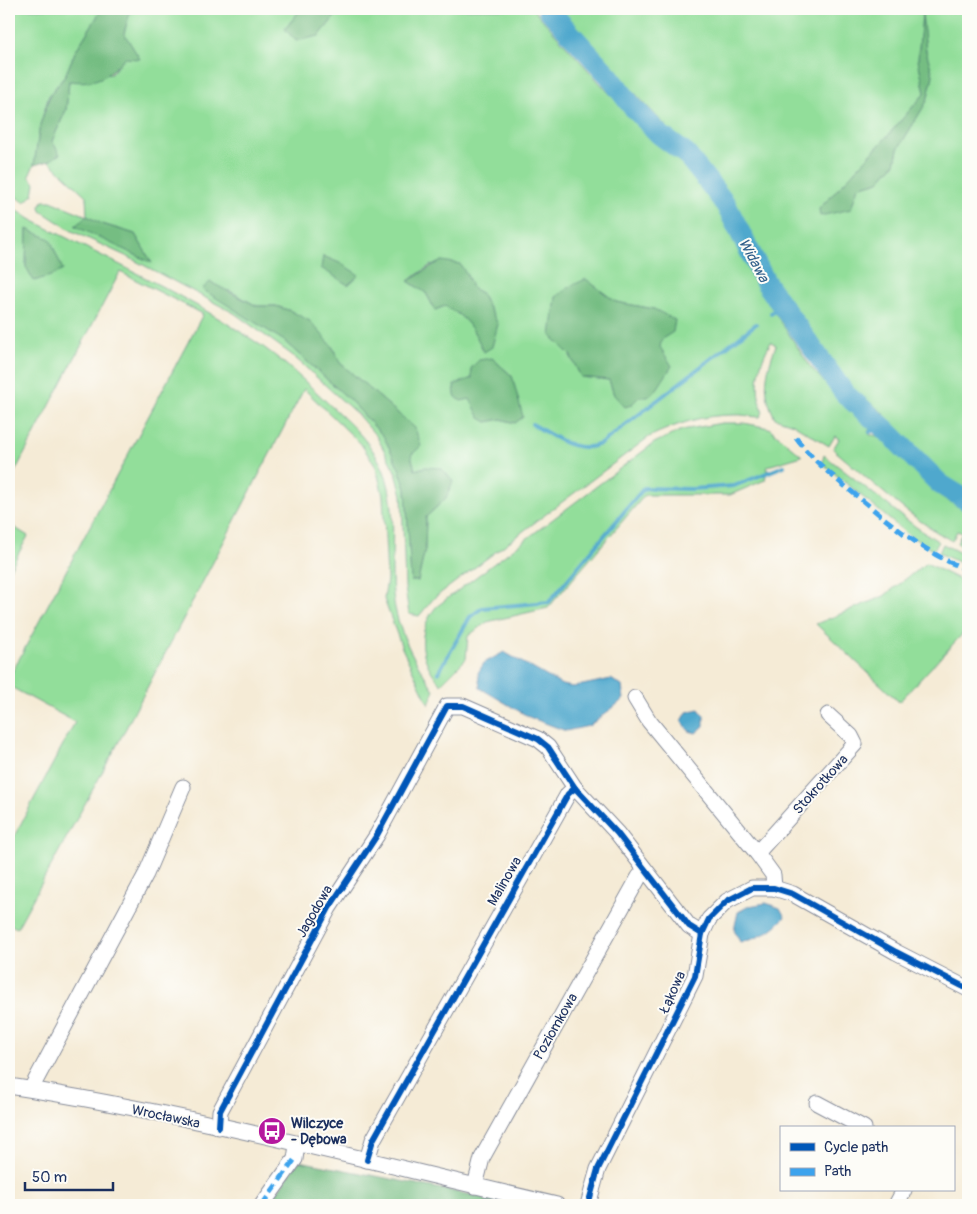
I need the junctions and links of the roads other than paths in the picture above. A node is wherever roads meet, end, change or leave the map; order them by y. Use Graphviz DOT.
graph roads {
  1 [pos="638,704"];
  2 [pos="828,715"];
  3 [pos="183,787"];
  4 [pos="575,788"];
  5 [pos="757,853"];
  6 [pos="645,870"];
  7 [pos="774,888"];
  8 [pos="702,934"];
  9 [pos="968,989"];
  10 [pos="9,1086"];
  11 [pos="31,1090"];
  12 [pos="817,1103"];
  13 [pos="860,1126"];
  14 [pos="219,1127"];
  15 [pos="297,1145"];
  16 [pos="366,1160"];
  17 [pos="475,1186"];
  18 [pos="903,1192"];
  19 [pos="262,1205"];
  20 [pos="557,1205"];
  21 [pos="588,1205"];
  22 [pos="896,1205"];
  1 -- 5 [label="street"];
  2 -- 5 [label="street, Stokrotkowa"];
  3 -- 11 [label="street"];
  4 -- 6 [label="street"];
  4 -- 14 [label="street, Jagodowa"];
  4 -- 16 [label="street, Malinowa"];
  5 -- 7 [label="street"];
  6 -- 8 [label="street"];
  6 -- 17 [label="street, Poziomkowa"];
  7 -- 8 [label="street, Łąkowa"];
  7 -- 9 [label="street, Łąkowa"];
  8 -- 21 [label="street, Łąkowa"];
  10 -- 11 [label="street, Wrocławska"];
  11 -- 14 [label="street, Wrocławska"];
  12 -- 13 [label="street"];
  14 -- 15 [label="street, Wrocławska"];
  15 -- 16 [label="street, Wrocławska"];
  15 -- 19 [label="street"];
  16 -- 17 [label="street, Wrocławska"];
  17 -- 20 [label="street, Wrocławska"];
  18 -- 22 [label="street"];
}
